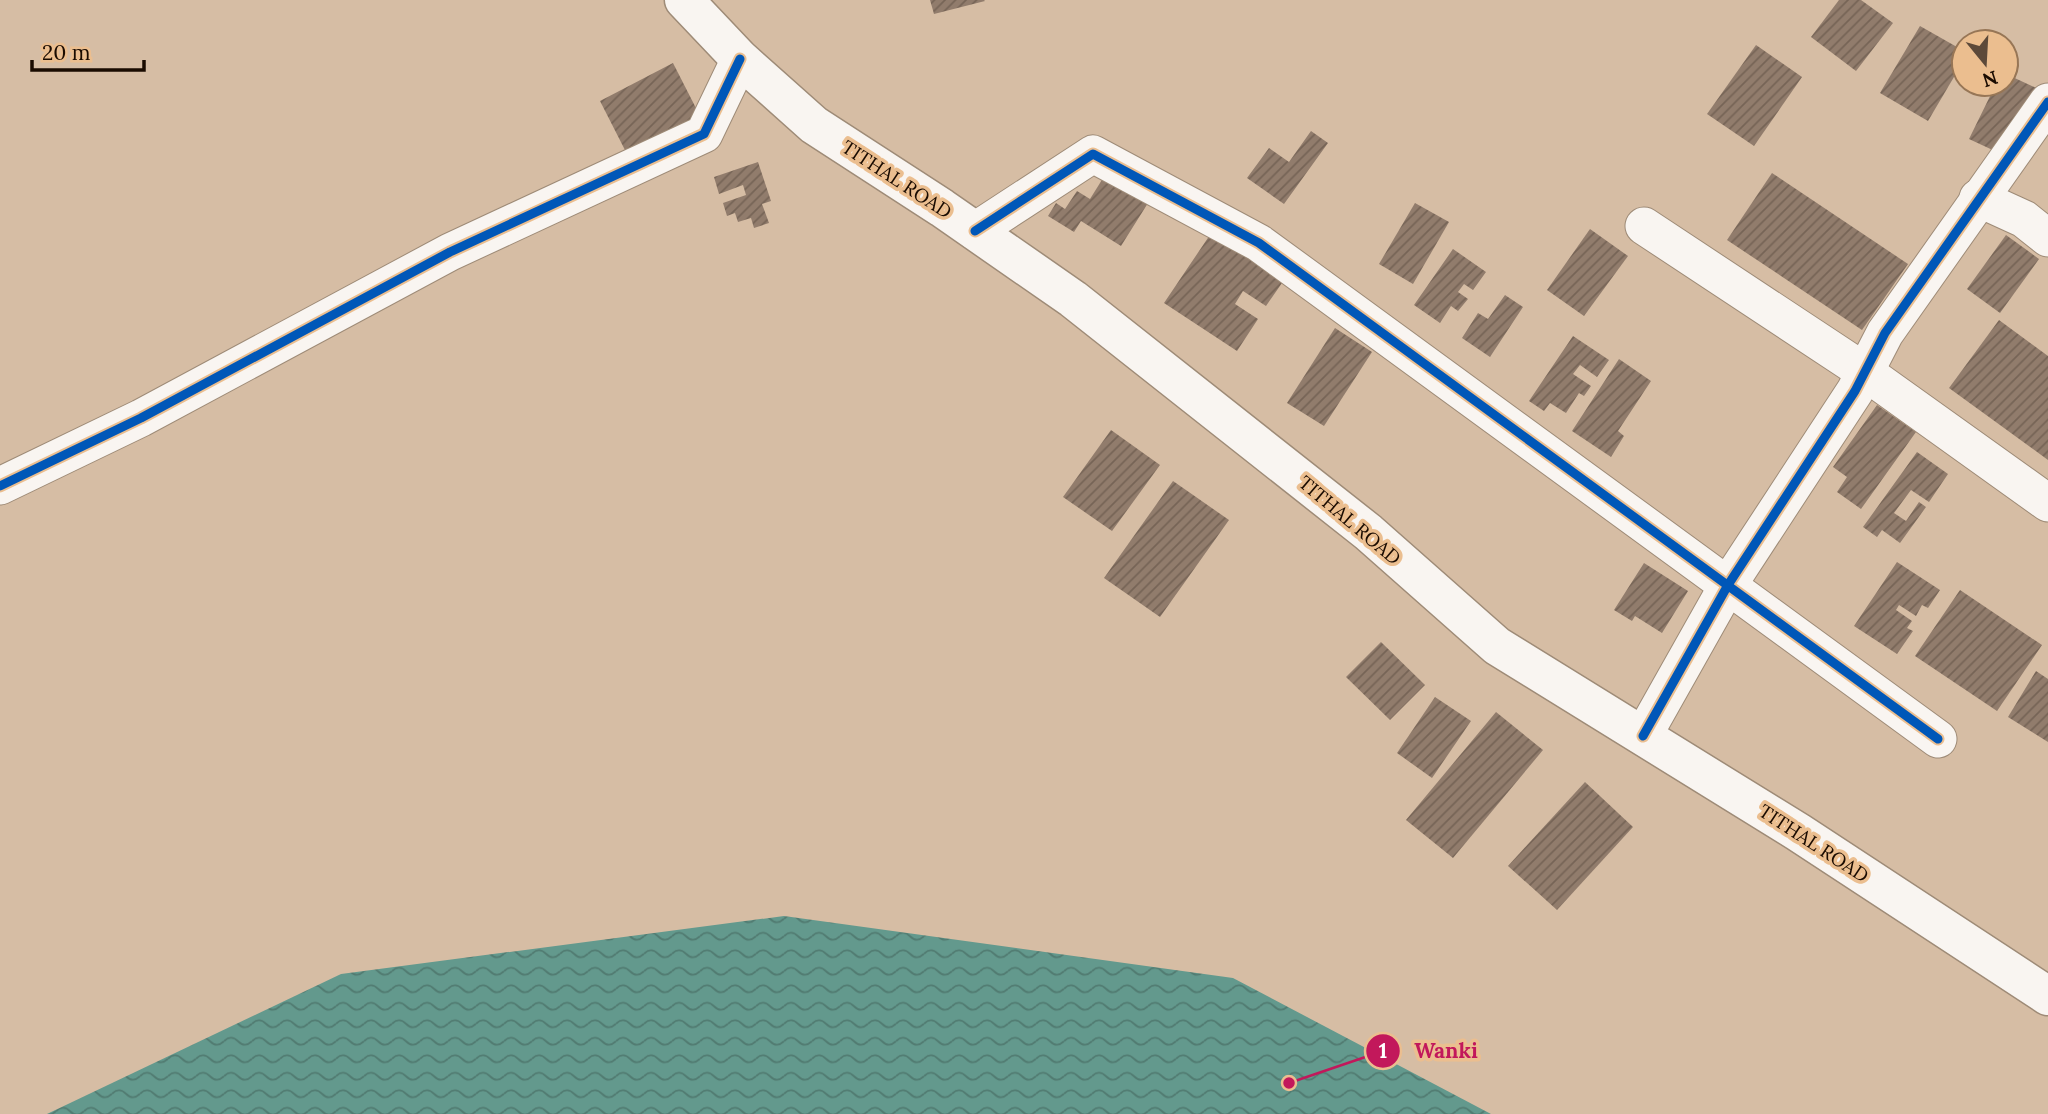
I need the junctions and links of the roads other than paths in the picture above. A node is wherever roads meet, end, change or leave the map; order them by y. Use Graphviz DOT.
graph roads {
  1 [pos="684,0"];
  2 [pos="740,59"];
  3 [pos="2048,102"];
  4 [pos="1978,198"];
  5 [pos="1644,226"];
  6 [pos="975,231"];
  7 [pos="2048,237"];
  8 [pos="1865,372"];
  9 [pos="0,486"];
  10 [pos="2048,503"];
  11 [pos="1728,585"];
  12 [pos="1643,736"];
  13 [pos="1938,739"];
  14 [pos="2048,996"];
  1 -- 2 [label="main road, TITHAL ROAD"];
  2 -- 6 [label="main road, TITHAL ROAD"];
  2 -- 9 [label="street"];
  3 -- 4 [label="street"];
  4 -- 7 [label="street"];
  4 -- 8 [label="street"];
  5 -- 8 [label="street"];
  6 -- 11 [label="street"];
  6 -- 12 [label="main road, TITHAL ROAD"];
  8 -- 10 [label="street"];
  8 -- 11 [label="street"];
  11 -- 12 [label="street"];
  11 -- 13 [label="street"];
  12 -- 14 [label="main road, TITHAL ROAD"];
}
